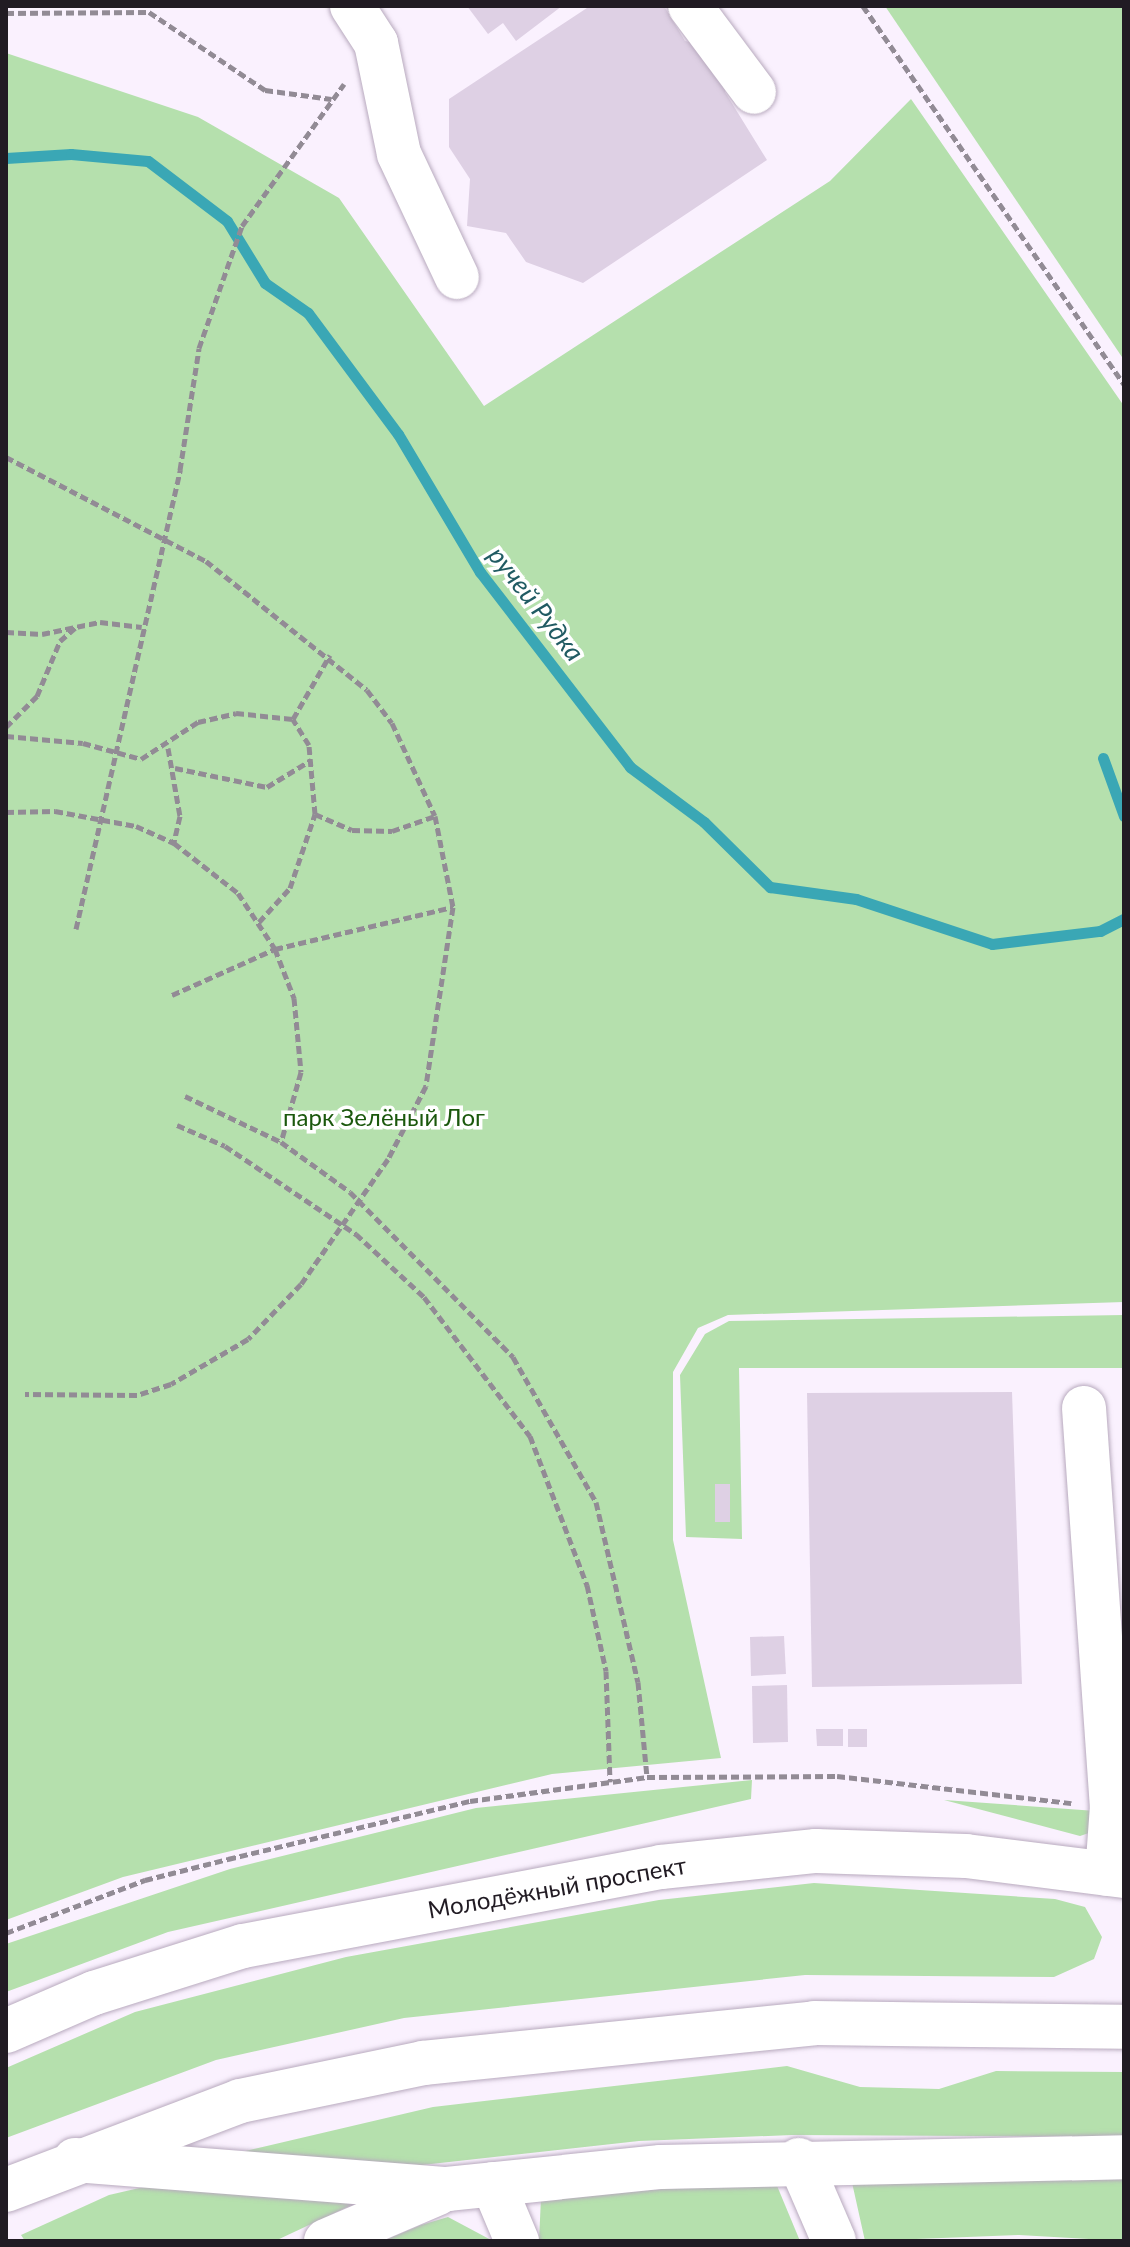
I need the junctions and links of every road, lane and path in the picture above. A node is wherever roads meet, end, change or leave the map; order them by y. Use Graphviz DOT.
graph roads {
  1 [pos="352,6"];
  2 [pos="690,6"];
  3 [pos="863,6"];
  4 [pos="6,13"];
  5 [pos="754,92"];
  6 [pos="331,99"];
  7 [pos="315,120"];
  8 [pos="457,277"];
  9 [pos="1124,385"];
  10 [pos="6,457"];
  11 [pos="161,537"];
  12 [pos="77,627"];
  13 [pos="142,627"];
  14 [pos="6,632"];
  15 [pos="330,655"];
  16 [pos="293,719"];
  17 [pos="6,727"];
  18 [pos="6,736"];
  19 [pos="168,748"];
  20 [pos="115,753"];
  21 [pos="311,760"];
  22 [pos="175,768"];
  23 [pos="6,812"];
  24 [pos="315,814"];
  25 [pos="435,816"];
  26 [pos="99,817"];
  27 [pos="174,843"];
  28 [pos="453,907"];
  29 [pos="259,922"];
  30 [pos="76,929"];
  31 [pos="275,949"];
  32 [pos="172,995"];
  33 [pos="185,1096"];
  34 [pos="177,1125"];
  35 [pos="281,1142"];
  36 [pos="359,1200"];
  37 [pos="343,1224"];
  38 [pos="25,1394"];
  39 [pos="1084,1408"];
  40 [pos="647,1777"];
  41 [pos="610,1782"];
  42 [pos="1112,1806"];
  43 [pos="1115,1875"];
  44 [pos="6,1933"];
  45 [pos="1124,2027"];
  46 [pos="6,2031"];
  47 [pos="1124,2157"];
  48 [pos="72,2160"];
  49 [pos="799,2160"];
  50 [pos="493,2184"];
  51 [pos="447,2189"];
  52 [pos="6,2190"];
  53 [pos="326,2241"];
  54 [pos="517,2241"];
  55 [pos="834,2241"];
  1 -- 8 [label="main road"];
  2 -- 5 [label="main road"];
  3 -- 9 [label="path"];
  4 -- 6 [label="path"];
  7 -- 11 [label="path"];
  10 -- 11 [label="path"];
  11 -- 13 [label="path"];
  11 -- 15 [label="path"];
  12 -- 13 [label="path"];
  12 -- 14 [label="path"];
  12 -- 17 [label="path"];
  13 -- 20 [label="path"];
  15 -- 16 [label="path"];
  15 -- 25 [label="path"];
  16 -- 19 [label="path"];
  16 -- 21 [label="path"];
  18 -- 20 [label="path"];
  19 -- 20 [label="path"];
  19 -- 22 [label="path"];
  20 -- 26 [label="path"];
  21 -- 22 [label="path"];
  21 -- 24 [label="path"];
  22 -- 27 [label="path"];
  23 -- 26 [label="path"];
  24 -- 25 [label="path"];
  24 -- 29 [label="path"];
  25 -- 28 [label="path"];
  26 -- 27 [label="path"];
  26 -- 30 [label="path"];
  27 -- 29 [label="path"];
  28 -- 31 [label="path"];
  28 -- 36 [label="path"];
  29 -- 31 [label="path"];
  31 -- 32 [label="path"];
  31 -- 35 [label="path"];
  33 -- 35 [label="path"];
  34 -- 37 [label="path"];
  35 -- 36 [label="path"];
  36 -- 37 [label="path"];
  36 -- 40 [label="path"];
  37 -- 38 [label="path"];
  37 -- 41 [label="path"];
  39 -- 42 [label="main road"];
  40 -- 41 [label="path"];
  40 -- 42 [label="path"];
  41 -- 44 [label="path"];
  42 -- 43 [label="main road"];
  43 -- 46 [label="main road, Молодёжный проспект"];
  45 -- 48 [label="main road"];
  47 -- 49 [label="main road"];
  48 -- 51 [label="main road"];
  48 -- 52 [label="main road"];
  49 -- 50 [label="main road"];
  49 -- 55 [label="main road"];
  50 -- 51 [label="main road"];
  50 -- 54 [label="main road"];
  51 -- 53 [label="main road"];
}
